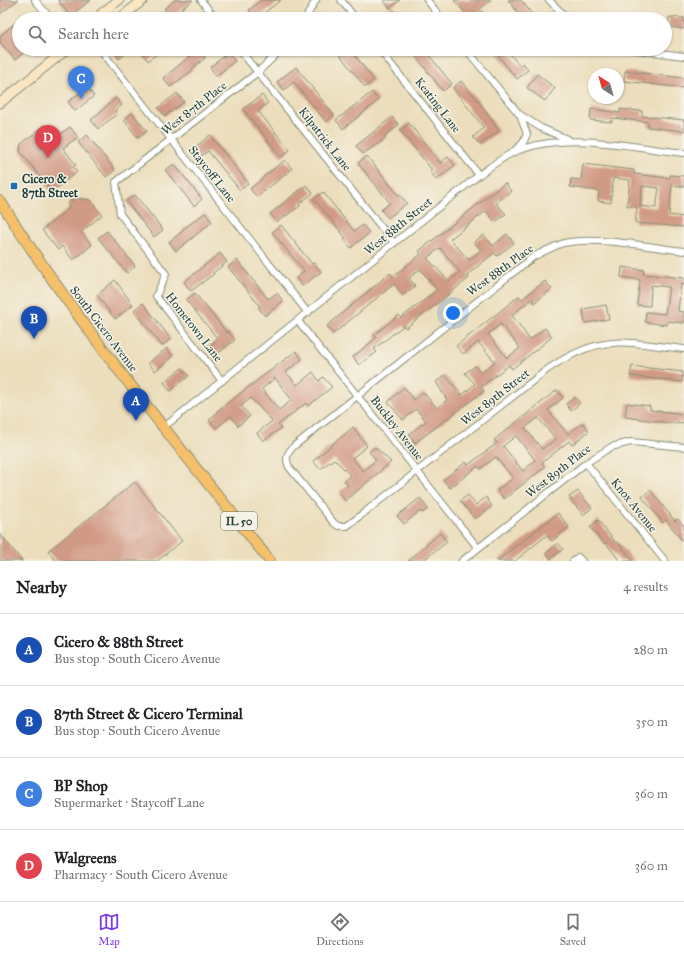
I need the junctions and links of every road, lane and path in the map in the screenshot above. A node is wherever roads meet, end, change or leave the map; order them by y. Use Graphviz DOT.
graph roads {
  1 [pos="35,0"];
  2 [pos="119,0"];
  3 [pos="143,0"];
  4 [pos="200,0"];
  5 [pos="316,0"];
  6 [pos="341,0"];
  7 [pos="427,0"];
  8 [pos="549,0"];
  9 [pos="44,12"];
  10 [pos="103,12"];
  11 [pos="128,12"];
  12 [pos="210,12"];
  13 [pos="309,12"];
  14 [pos="350,12"];
  15 [pos="436,12"];
  16 [pos="561,12"];
  17 [pos="672,54"];
  18 [pos="58,56"];
  19 [pos="105,56"];
  20 [pos="245,56"];
  21 [pos="275,56"];
  22 [pos="385,56"];
  23 [pos="472,56"];
  24 [pos="684,56"];
  25 [pos="258,72"];
  26 [pos="0,103"];
  27 [pos="519,114"];
  28 [pos="171,140"];
  29 [pos="570,140"];
  30 [pos="512,153"];
  31 [pos="684,153"];
  32 [pos="479,175"];
  33 [pos="116,182"];
  34 [pos="0,201"];
  35 [pos="394,243"];
  36 [pos="684,251"];
  37 [pos="308,313"];
  38 [pos="298,321"];
  39 [pos="684,349"];
  40 [pos="222,381"];
  41 [pos="358,396"];
  42 [pos="164,427"];
  43 [pos="684,447"];
  44 [pos="586,463"];
  45 [pos="418,472"];
  46 [pos="342,527"];
  47 [pos="478,548"];
  48 [pos="580,559"];
  49 [pos="270,561"];
  50 [pos="462,561"];
  51 [pos="573,561"];
  52 [pos="665,561"];
  1 -- 9 [label="street"];
  2 -- 10 [label="main road"];
  3 -- 11 [label="main road"];
  4 -- 12 [label="street"];
  5 -- 13 [label="street"];
  6 -- 14 [label="street"];
  7 -- 15 [label="street"];
  8 -- 16 [label="street"];
  17 -- 24 [label="street"];
  18 -- 26 [label="main road"];
  19 -- 28 [label="street, Staycoff Lane"];
  20 -- 25 [label="street, Kilpatrick Lane"];
  21 -- 25 [label="street, West 87th Place"];
  22 -- 32 [label="street, Keating Lane"];
  23 -- 27 [label="street"];
  25 -- 28 [label="street, West 87th Place"];
  25 -- 35 [label="street, Kilpatrick Lane"];
  27 -- 29 [label="street"];
  27 -- 30 [label="street"];
  28 -- 33 [label="street, West 87th Place"];
  28 -- 37 [label="street, Staycoff Lane"];
  29 -- 30 [label="street, West 88th Street"];
  29 -- 31 [label="street, West 88th Street"];
  30 -- 32 [label="street, West 88th Street"];
  32 -- 35 [label="street, West 88th Street"];
  33 -- 40 [label="street, Hometown Lane"];
  34 -- 42 [label="main road, South Cicero Avenue / IL 50"];
  35 -- 37 [label="street, West 88th Street"];
  36 -- 41 [label="street, West 88th Place"];
  37 -- 38 [label="street, West 88th Street"];
  38 -- 40 [label="street, West 88th Street"];
  38 -- 41 [label="street, Buckley Avenue"];
  39 -- 45 [label="street, West 89th Street"];
  40 -- 42 [label="street, West 88th Street"];
  41 -- 45 [label="street, Buckley Avenue"];
  41 -- 46 [label="street, West 88th Place"];
  42 -- 49 [label="main road, South Cicero Avenue / IL 50"];
  43 -- 44 [label="street, West 89th Place"];
  44 -- 47 [label="street, West 89th Place"];
  44 -- 52 [label="street, Knox Avenue"];
  45 -- 46 [label="street, West 89th Street"];
  45 -- 47 [label="street, Buckley Avenue"];
  47 -- 50 [label="street, West 89th Place"];
  48 -- 51 [label="street"];
}
